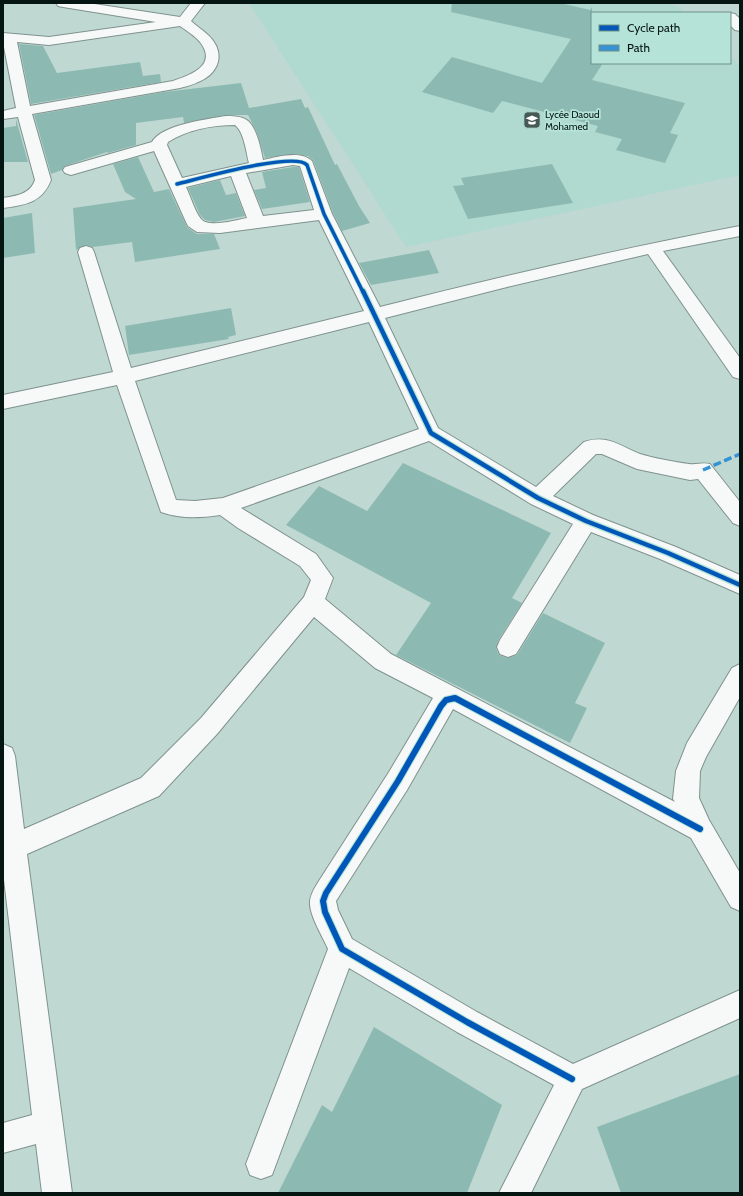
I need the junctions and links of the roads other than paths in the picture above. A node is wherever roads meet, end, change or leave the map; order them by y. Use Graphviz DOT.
graph roads {
  1 [pos="63,3"];
  2 [pos="198,3"];
  3 [pos="731,18"];
  4 [pos="183,22"];
  5 [pos="740,27"];
  6 [pos="5,38"];
  7 [pos="24,112"];
  8 [pos="3,115"];
  9 [pos="159,145"];
  10 [pos="257,166"];
  11 [pos="71,170"];
  12 [pos="237,171"];
  13 [pos="177,184"];
  14 [pos="3,203"];
  15 [pos="324,214"];
  16 [pos="257,222"];
  17 [pos="740,231"];
  18 [pos="652,248"];
  19 [pos="86,252"];
  20 [pos="376,315"];
  21 [pos="740,372"];
  22 [pos="124,377"];
  23 [pos="3,402"];
  24 [pos="431,433"];
  25 [pos="538,498"];
  26 [pos="223,506"];
  27 [pos="740,517"];
  28 [pos="586,522"];
  29 [pos="740,585"];
  30 [pos="313,602"];
  31 [pos="508,647"];
  32 [pos="740,675"];
  33 [pos="455,698"];
  34 [pos="3,756"];
  35 [pos="7,815"];
  36 [pos="700,829"];
  37 [pos="13,847"];
  38 [pos="740,898"];
  39 [pos="342,949"];
  40 [pos="740,1004"];
  41 [pos="572,1079"];
  42 [pos="48,1125"];
  43 [pos="3,1138"];
  44 [pos="261,1164"];
  45 [pos="57,1193"];
  46 [pos="514,1193"];
  1 -- 4 [label="street"];
  2 -- 4 [label="street"];
  3 -- 5 [label="street"];
  4 -- 6 [label="street"];
  4 -- 7 [label="street"];
  6 -- 7 [label="street"];
  7 -- 8 [label="street"];
  7 -- 14 [label="street"];
  9 -- 10 [label="street"];
  9 -- 11 [label="street"];
  9 -- 13 [label="street"];
  10 -- 12 [label="street"];
  10 -- 15 [label="street"];
  12 -- 13 [label="street"];
  12 -- 16 [label="street"];
  13 -- 16 [label="street"];
  15 -- 16 [label="street"];
  15 -- 20 [label="street"];
  17 -- 18 [label="street"];
  18 -- 20 [label="street"];
  18 -- 21 [label="street"];
  19 -- 22 [label="street"];
  20 -- 22 [label="street"];
  20 -- 24 [label="street"];
  22 -- 23 [label="street"];
  22 -- 26 [label="street"];
  24 -- 25 [label="street"];
  24 -- 26 [label="street"];
  25 -- 27 [label="street"];
  25 -- 28 [label="street"];
  26 -- 30 [label="street"];
  28 -- 29 [label="street"];
  28 -- 31 [label="street"];
  30 -- 33 [label="street"];
  30 -- 37 [label="street"];
  32 -- 36 [label="street"];
  33 -- 36 [label="street"];
  33 -- 39 [label="street"];
  34 -- 35 [label="street"];
  35 -- 37 [label="street"];
  36 -- 38 [label="street"];
  37 -- 42 [label="street"];
  39 -- 41 [label="street"];
  39 -- 44 [label="street"];
  40 -- 41 [label="street"];
  41 -- 46 [label="street"];
  42 -- 43 [label="street"];
  42 -- 45 [label="street"];
}
